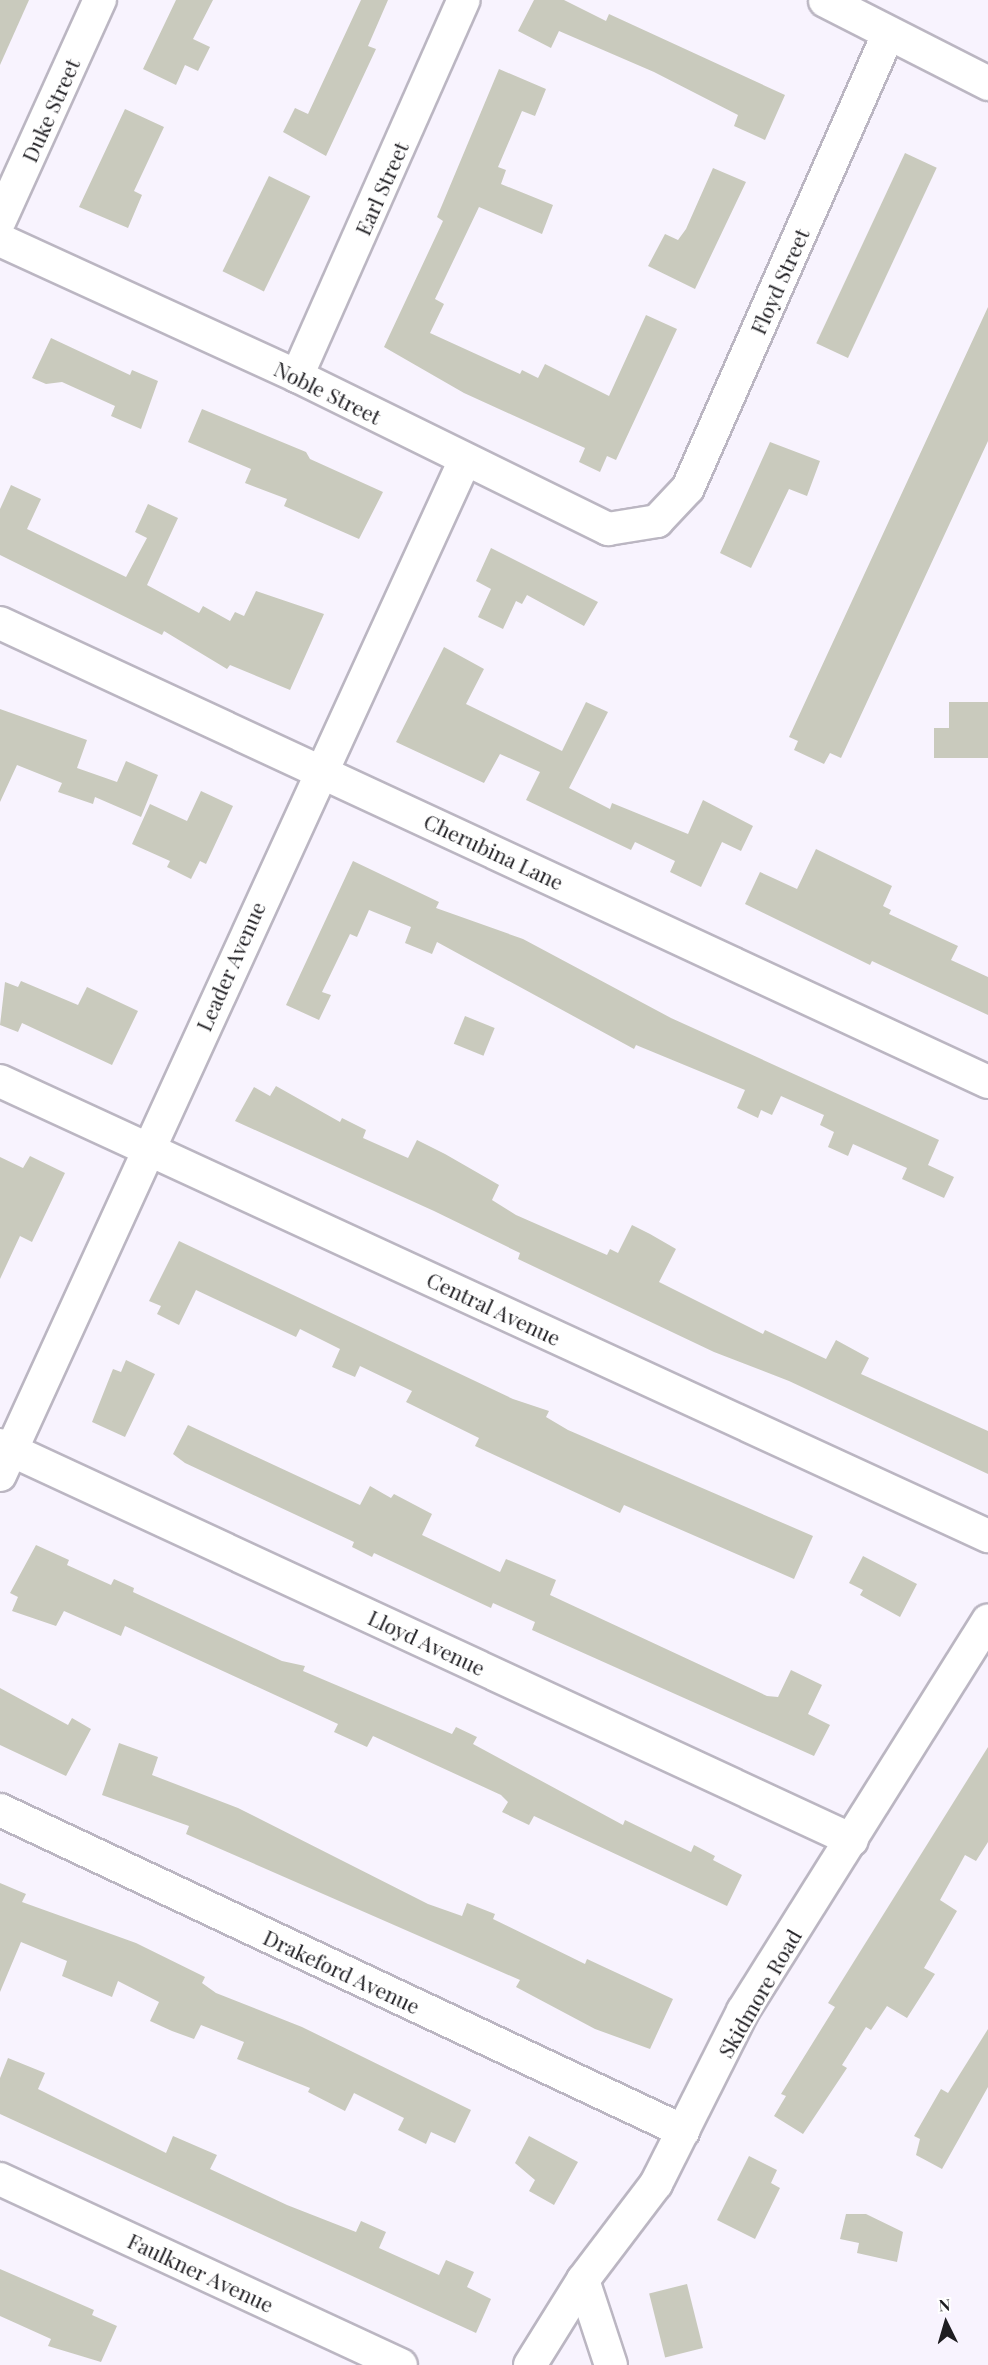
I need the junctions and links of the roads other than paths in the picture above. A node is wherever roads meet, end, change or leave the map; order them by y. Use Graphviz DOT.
graph roads {
  1 [pos="100,0"];
  2 [pos="464,0"];
  3 [pos="825,0"];
  4 [pos="889,33"];
  5 [pos="988,83"];
  6 [pos="0,220"];
  7 [pos="0,240"];
  8 [pos="297,376"];
  9 [pos="465,459"];
  10 [pos="657,521"];
  11 [pos="0,623"];
  12 [pos="319,770"];
  13 [pos="0,1081"];
  14 [pos="988,1082"];
  15 [pos="147,1149"];
  16 [pos="4,1457"];
  17 [pos="988,1536"];
  18 [pos="988,1621"];
  19 [pos="0,1810"];
  20 [pos="852,1840"];
  21 [pos="683,2131"];
  22 [pos="0,2179"];
  23 [pos="583,2280"];
  24 [pos="401,2365"];
  25 [pos="530,2365"];
  26 [pos="611,2365"];
  1 -- 6 [label="street, Duke Street"];
  2 -- 8 [label="street, Earl Street"];
  3 -- 4 [label="main road"];
  4 -- 5 [label="main road"];
  4 -- 10 [label="street, Floyd Street"];
  7 -- 8 [label="street, Noble Street"];
  8 -- 9 [label="street, Noble Street"];
  9 -- 10 [label="street, Noble Street"];
  9 -- 12 [label="street, Leader Avenue"];
  11 -- 12 [label="street, Cherubina Lane"];
  12 -- 14 [label="street, Cherubina Lane"];
  12 -- 15 [label="street, Leader Avenue"];
  13 -- 15 [label="street, Central Avenue"];
  15 -- 16 [label="street, Leader Avenue"];
  15 -- 17 [label="street, Central Avenue"];
  16 -- 20 [label="street, Lloyd Avenue"];
  18 -- 20 [label="street, Skidmore Road"];
  19 -- 21 [label="street, Drakeford Avenue"];
  20 -- 21 [label="street, Skidmore Road"];
  21 -- 23 [label="street, Skidmore Road"];
  22 -- 24 [label="street, Faulkner Avenue"];
  23 -- 25 [label="street, Skidmore Road"];
  23 -- 26 [label="street"];
}
